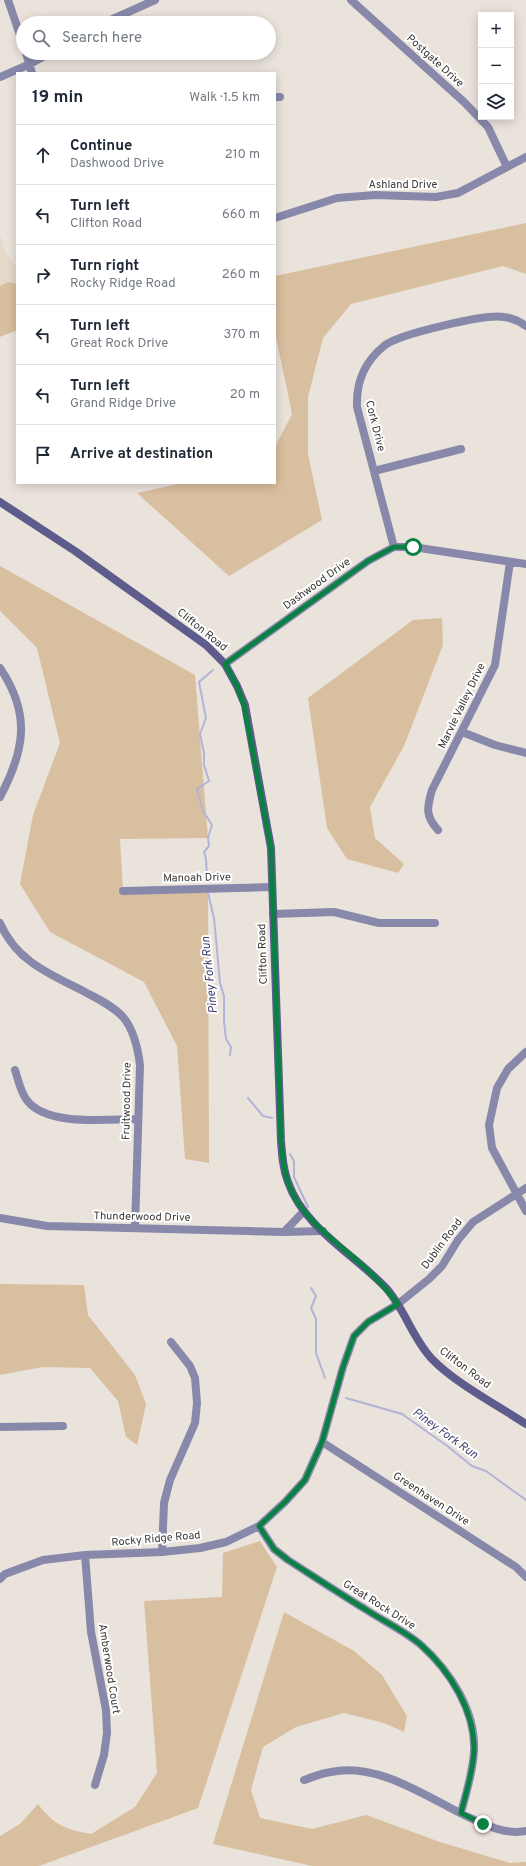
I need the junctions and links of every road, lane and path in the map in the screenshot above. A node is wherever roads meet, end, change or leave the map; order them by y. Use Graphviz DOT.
graph roads {
  1 [pos="8,0"];
  2 [pos="155,0"];
  3 [pos="351,0"];
  4 [pos="120,16"];
  5 [pos="16,23"];
  6 [pos="29,60"];
  7 [pos="37,60"];
  8 [pos="30,64"];
  9 [pos="32,72"];
  10 [pos="0,77"];
  11 [pos="526,157"];
  12 [pos="507,167"];
  13 [pos="276,218"];
  14 [pos="526,326"];
  15 [pos="461,449"];
  16 [pos="374,471"];
  17 [pos="0,502"];
  18 [pos="394,547"];
  19 [pos="510,562"];
  20 [pos="526,564"];
  21 [pos="225,664"];
  22 [pos="0,668"];
  23 [pos="462,732"];
  24 [pos="526,753"];
  25 [pos="0,797"];
  26 [pos="438,830"];
  27 [pos="272,887"];
  28 [pos="123,890"];
  29 [pos="273,914"];
  30 [pos="0,923"];
  31 [pos="435,923"];
  32 [pos="526,1052"];
  33 [pos="15,1070"];
  34 [pos="138,1119"];
  35 [pos="526,1188"];
  36 [pos="515,1193"];
  37 [pos="304,1211"];
  38 [pos="526,1211"];
  39 [pos="0,1218"];
  40 [pos="135,1228"];
  41 [pos="323,1231"];
  42 [pos="284,1232"];
  43 [pos="398,1304"];
  44 [pos="171,1342"];
  45 [pos="526,1424"];
  46 [pos="63,1426"];
  47 [pos="0,1427"];
  48 [pos="322,1442"];
  49 [pos="259,1526"];
  50 [pos="162,1552"];
  51 [pos="85,1555"];
  52 [pos="2,1573"];
  53 [pos="526,1577"];
  54 [pos="304,1780"];
  55 [pos="95,1785"];
  56 [pos="461,1813"];
  57 [pos="526,1831"];
  1 -- 5 [label="street"];
  2 -- 4 [label="street"];
  3 -- 12 [label="street, Postgate Drive"];
  6 -- 8 [label="street"];
  7 -- 8 [label="street"];
  8 -- 9 [label="street"];
  8 -- 10 [label="street"];
  11 -- 12 [label="street, Ashland Drive"];
  12 -- 13 [label="street, Ashland Drive"];
  14 -- 16 [label="street, Cork Drive"];
  15 -- 16 [label="street"];
  16 -- 18 [label="street, Cork Drive"];
  17 -- 21 [label="main road, Clifton Road"];
  18 -- 19 [label="street, Dashwood Drive"];
  18 -- 21 [label="street, Dashwood Drive"];
  19 -- 20 [label="street, Dashwood Drive"];
  19 -- 23 [label="street, Marvle Valley Drive"];
  21 -- 27 [label="main road, Clifton Road"];
  22 -- 25 [label="street"];
  23 -- 24 [label="street"];
  23 -- 26 [label="street, Marvle Valley Drive"];
  27 -- 28 [label="street, Manoah Drive"];
  27 -- 29 [label="main road, Clifton Road"];
  29 -- 31 [label="street"];
  29 -- 37 [label="main road, Clifton Road"];
  30 -- 34 [label="street, Fruitwood Drive"];
  32 -- 36 [label="street"];
  33 -- 34 [label="street"];
  34 -- 40 [label="street, Fruitwood Drive"];
  35 -- 36 [label="street, Dublin Road"];
  36 -- 38 [label="street"];
  36 -- 43 [label="street, Dublin Road"];
  37 -- 41 [label="main road, Clifton Road"];
  37 -- 42 [label="street"];
  39 -- 40 [label="street, Thunderwood Drive"];
  40 -- 42 [label="street, Thunderwood Drive"];
  41 -- 42 [label="street, Thunderwood Drive"];
  41 -- 43 [label="main road, Clifton Road"];
  43 -- 45 [label="main road, Clifton Road"];
  43 -- 48 [label="street, Rocky Ridge Road"];
  44 -- 50 [label="street"];
  46 -- 47 [label="street"];
  48 -- 49 [label="street, Rocky Ridge Road"];
  48 -- 53 [label="street, Greenhaven Drive"];
  49 -- 50 [label="street, Rocky Ridge Road"];
  49 -- 56 [label="street, Great Rock Drive"];
  50 -- 51 [label="street, Rocky Ridge Road"];
  51 -- 52 [label="street, Rocky Ridge Road"];
  51 -- 55 [label="street, Amberwood Court"];
  54 -- 56 [label="street"];
  56 -- 57 [label="street"];
}
